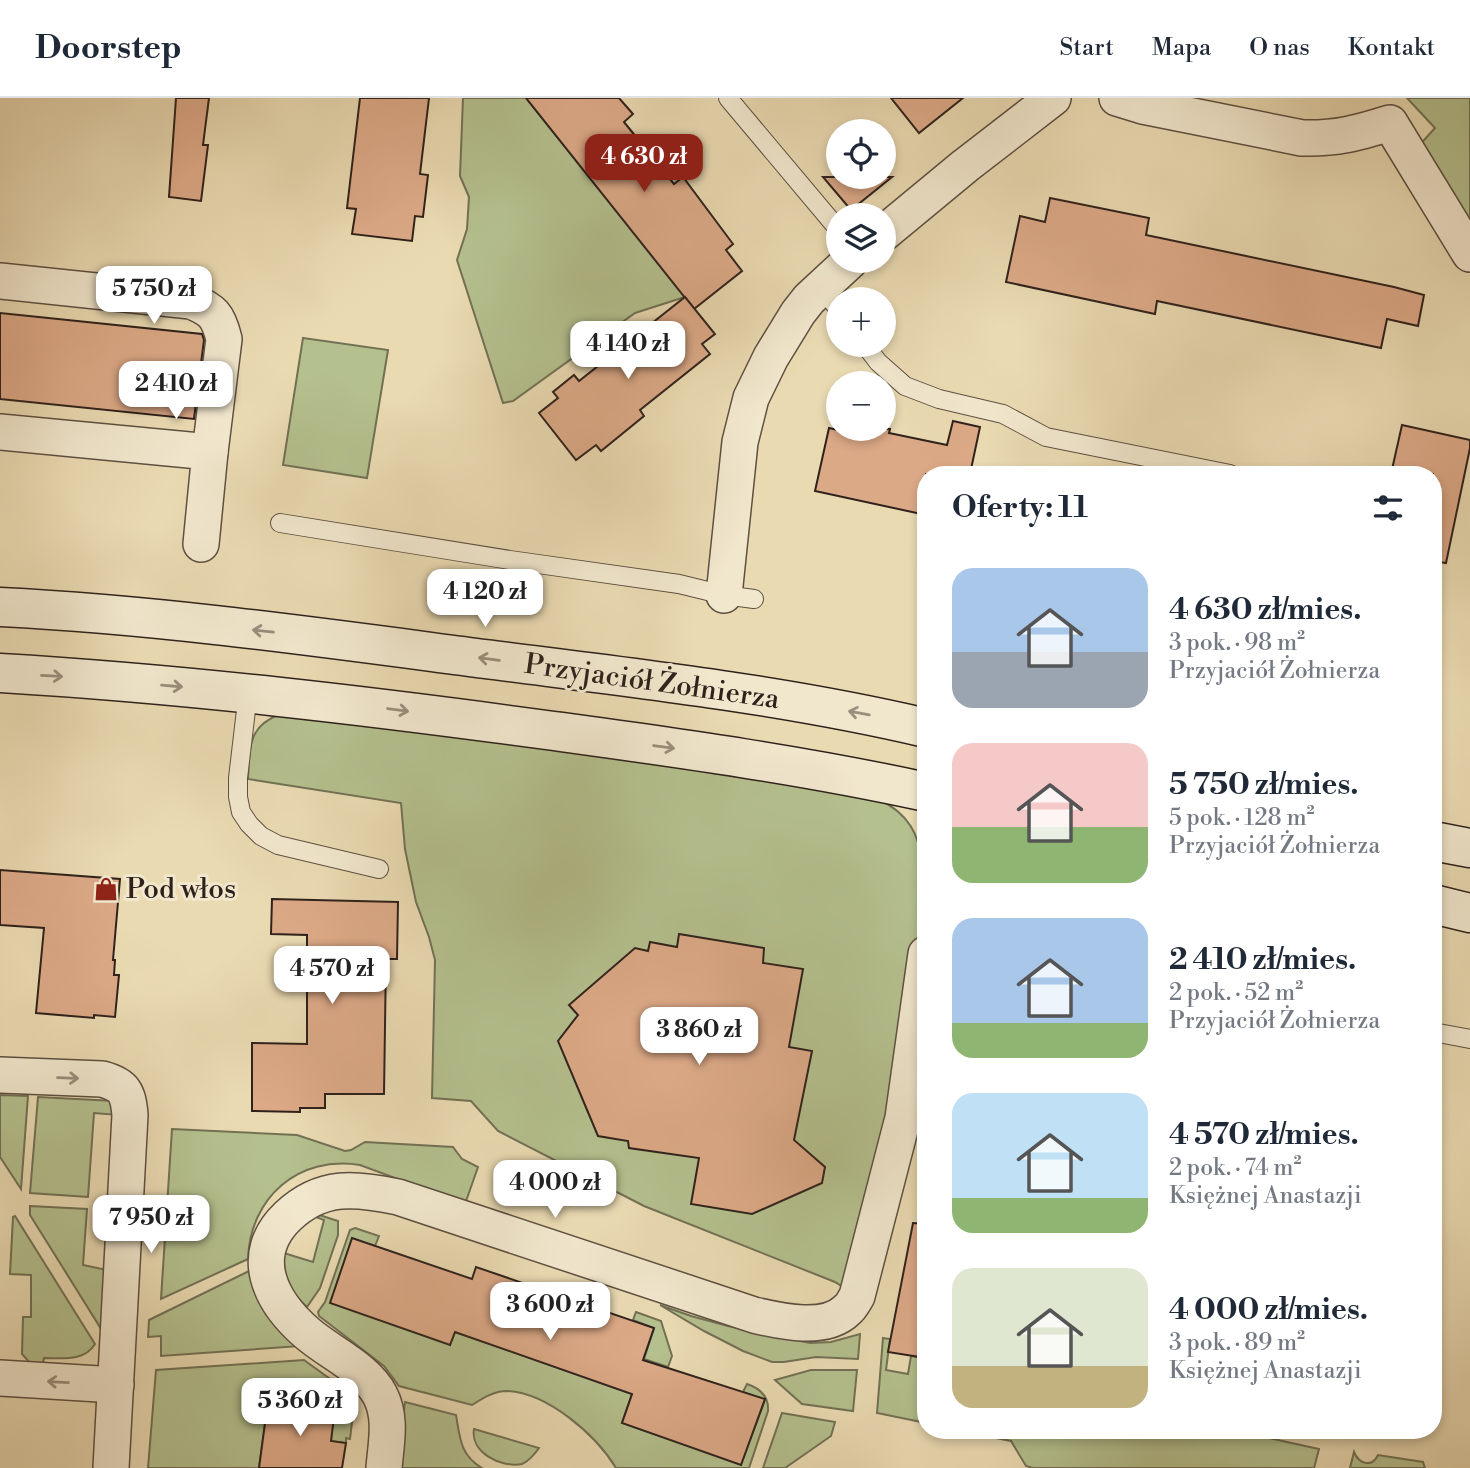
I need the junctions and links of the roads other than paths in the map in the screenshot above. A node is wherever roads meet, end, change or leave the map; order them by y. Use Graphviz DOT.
graph roads {
  1 [pos="729,98"];
  2 [pos="1053,98"];
  3 [pos="1117,98"];
  4 [pos="826,215"];
  5 [pos="896,223"];
  6 [pos="1470,254"];
  7 [pos="0,281"];
  8 [pos="826,298"];
  9 [pos="874,357"];
  10 [pos="0,432"];
  11 [pos="210,452"];
  12 [pos="1191,466"];
  13 [pos="280,523"];
  14 [pos="201,544"];
  15 [pos="739,597"];
  16 [pos="0,607"];
  17 [pos="0,673"];
  18 [pos="247,693"];
  19 [pos="917,726"];
  20 [pos="917,790"];
  21 [pos="1442,843"];
  22 [pos="1470,848"];
  23 [pos="379,869"];
  24 [pos="1442,906"];
  25 [pos="1470,913"];
  26 [pos="917,1019"];
  27 [pos="1442,1034"];
  28 [pos="1470,1039"];
  29 [pos="0,1075"];
  30 [pos="0,1378"];
  31 [pos="116,1385"];
  32 [pos="111,1468"];
  33 [pos="384,1468"];
  1 -- 4 [label="lane"];
  2 -- 5 [label="street"];
  3 -- 6 [label="street"];
  7 -- 11 [label="street"];
  8 -- 15 [label="street"];
  9 -- 12 [label="lane"];
  10 -- 11 [label="street"];
  11 -- 14 [label="street"];
  13 -- 15 [label="lane"];
  19 -- 16 [label="street, Przyjaciół Żołnierza, one-way"];
  17 -- 18 [label="street, one-way"];
  18 -- 20 [label="street, one-way"];
  18 -- 23 [label="lane"];
  21 -- 22 [label="street"];
  24 -- 25 [label="street"];
  26 -- 33 [label="street"];
  27 -- 28 [label="lane"];
  29 -- 31 [label="street, one-way"];
  31 -- 30 [label="street, one-way"];
  31 -- 32 [label="street"];
}
